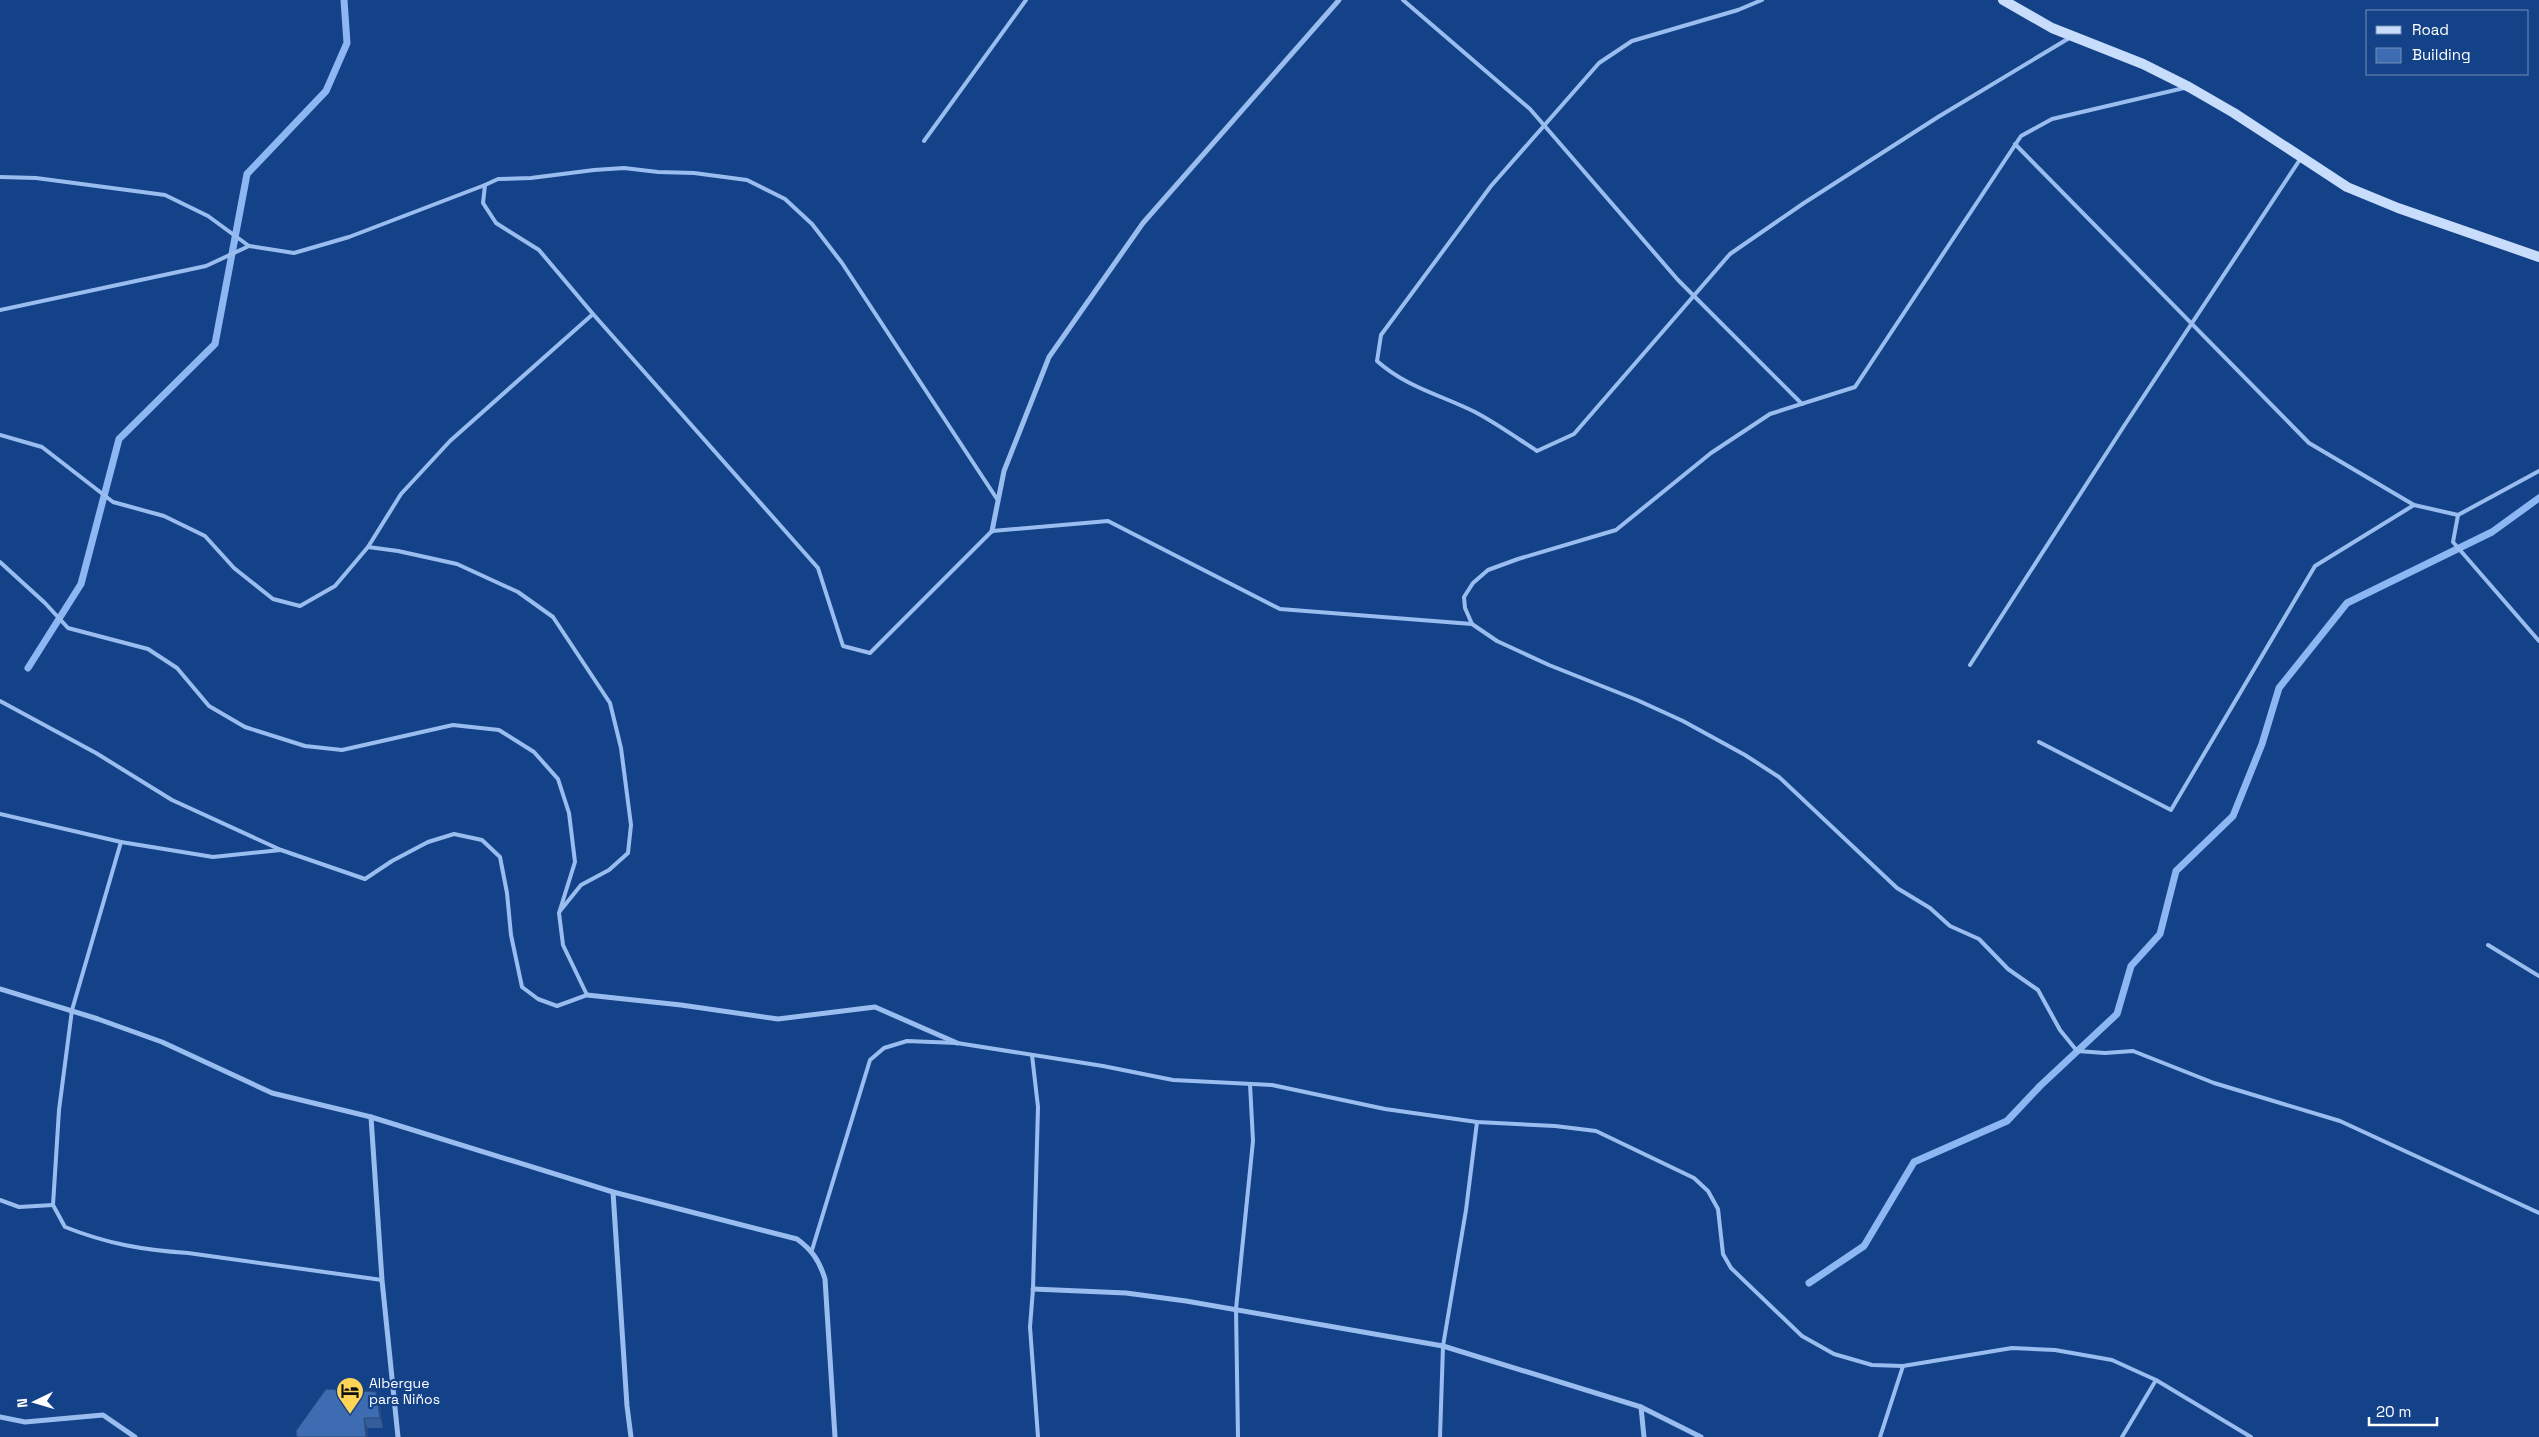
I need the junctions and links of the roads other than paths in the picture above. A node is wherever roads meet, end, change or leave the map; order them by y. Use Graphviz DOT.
graph roads {
  1 [pos="1026,0"];
  2 [pos="1339,0"];
  3 [pos="1403,0"];
  4 [pos="1762,0"];
  5 [pos="2003,0"];
  6 [pos="2073,36"];
  7 [pos="2189,86"];
  8 [pos="1544,125"];
  9 [pos="924,140"];
  10 [pos="2015,144"];
  11 [pos="2301,158"];
  12 [pos="0,177"];
  13 [pos="485,185"];
  14 [pos="249,246"];
  15 [pos="2539,257"];
  16 [pos="1693,294"];
  17 [pos="0,310"];
  18 [pos="593,314"];
  19 [pos="2192,324"];
  20 [pos="1802,404"];
  21 [pos="0,435"];
  22 [pos="2539,471"];
  23 [pos="997,499"];
  24 [pos="2414,505"];
  25 [pos="2458,515"];
  26 [pos="992,531"];
  27 [pos="368,547"];
  28 [pos="0,562"];
  29 [pos="1472,624"];
  30 [pos="2539,641"];
  31 [pos="1970,665"];
  32 [pos="0,701"];
  33 [pos="2039,742"];
  34 [pos="0,814"];
  35 [pos="121,842"];
  36 [pos="281,850"];
  37 [pos="559,913"];
  38 [pos="2488,945"];
  39 [pos="2539,976"];
  40 [pos="0,988"];
  41 [pos="586,995"];
  42 [pos="72,1010"];
  43 [pos="957,1043"];
  44 [pos="1032,1055"];
  45 [pos="1250,1084"];
  46 [pos="371,1117"];
  47 [pos="1477,1122"];
  48 [pos="613,1192"];
  49 [pos="0,1200"];
  50 [pos="53,1204"];
  51 [pos="2539,1214"];
  52 [pos="812,1250"];
  53 [pos="382,1280"];
  54 [pos="1033,1289"];
  55 [pos="1236,1309"];
  56 [pos="1443,1346"];
  57 [pos="1903,1366"];
  58 [pos="2156,1380"];
  59 [pos="1641,1408"];
  60 [pos="0,1417"];
  61 [pos="135,1437"];
  62 [pos="398,1437"];
  63 [pos="631,1437"];
  64 [pos="835,1437"];
  65 [pos="1038,1437"];
  66 [pos="1238,1437"];
  67 [pos="1440,1437"];
  68 [pos="1644,1437"];
  69 [pos="1701,1437"];
  70 [pos="1880,1437"];
  71 [pos="2122,1437"];
  72 [pos="2251,1437"];
  1 -- 9 [label="lane"];
  2 -- 23 [label="street"];
  3 -- 8 [label="lane"];
  4 -- 8 [label="lane"];
  5 -- 6 [label="street"];
  6 -- 7 [label="street"];
  6 -- 16 [label="lane"];
  7 -- 10 [label="lane"];
  7 -- 11 [label="street"];
  8 -- 16 [label="lane"];
  8 -- 16 [label="lane"];
  10 -- 19 [label="lane"];
  10 -- 20 [label="lane"];
  11 -- 15 [label="street"];
  11 -- 19 [label="lane"];
  12 -- 14 [label="lane"];
  13 -- 14 [label="lane"];
  13 -- 18 [label="lane"];
  13 -- 23 [label="lane"];
  14 -- 17 [label="lane"];
  16 -- 20 [label="lane"];
  18 -- 26 [label="lane"];
  18 -- 27 [label="lane"];
  19 -- 24 [label="lane"];
  19 -- 31 [label="lane"];
  20 -- 29 [label="lane"];
  21 -- 27 [label="lane"];
  22 -- 25 [label="lane"];
  23 -- 26 [label="street"];
  24 -- 25 [label="lane"];
  24 -- 33 [label="lane"];
  25 -- 30 [label="lane"];
  26 -- 29 [label="lane"];
  27 -- 37 [label="lane"];
  28 -- 37 [label="lane"];
  29 -- 51 [label="lane"];
  32 -- 36 [label="lane"];
  34 -- 35 [label="lane"];
  35 -- 36 [label="lane"];
  35 -- 42 [label="lane"];
  36 -- 41 [label="lane"];
  37 -- 41 [label="lane"];
  38 -- 39 [label="lane"];
  40 -- 42 [label="street"];
  41 -- 43 [label="street"];
  42 -- 46 [label="street"];
  42 -- 50 [label="lane"];
  43 -- 44 [label="lane"];
  43 -- 52 [label="lane"];
  44 -- 45 [label="lane"];
  44 -- 54 [label="lane"];
  45 -- 47 [label="lane"];
  45 -- 55 [label="lane"];
  46 -- 48 [label="street"];
  46 -- 53 [label="street"];
  47 -- 56 [label="lane"];
  47 -- 57 [label="lane"];
  48 -- 52 [label="street"];
  48 -- 63 [label="street"];
  49 -- 50 [label="lane"];
  50 -- 53 [label="lane"];
  52 -- 64 [label="street"];
  53 -- 62 [label="street"];
  54 -- 55 [label="street"];
  54 -- 65 [label="lane"];
  55 -- 56 [label="street"];
  55 -- 66 [label="lane"];
  56 -- 59 [label="street"];
  56 -- 67 [label="lane"];
  57 -- 58 [label="lane"];
  57 -- 70 [label="lane"];
  58 -- 71 [label="lane"];
  58 -- 72 [label="lane"];
  59 -- 68 [label="street"];
  59 -- 69 [label="street"];
  60 -- 61 [label="street"];
}
